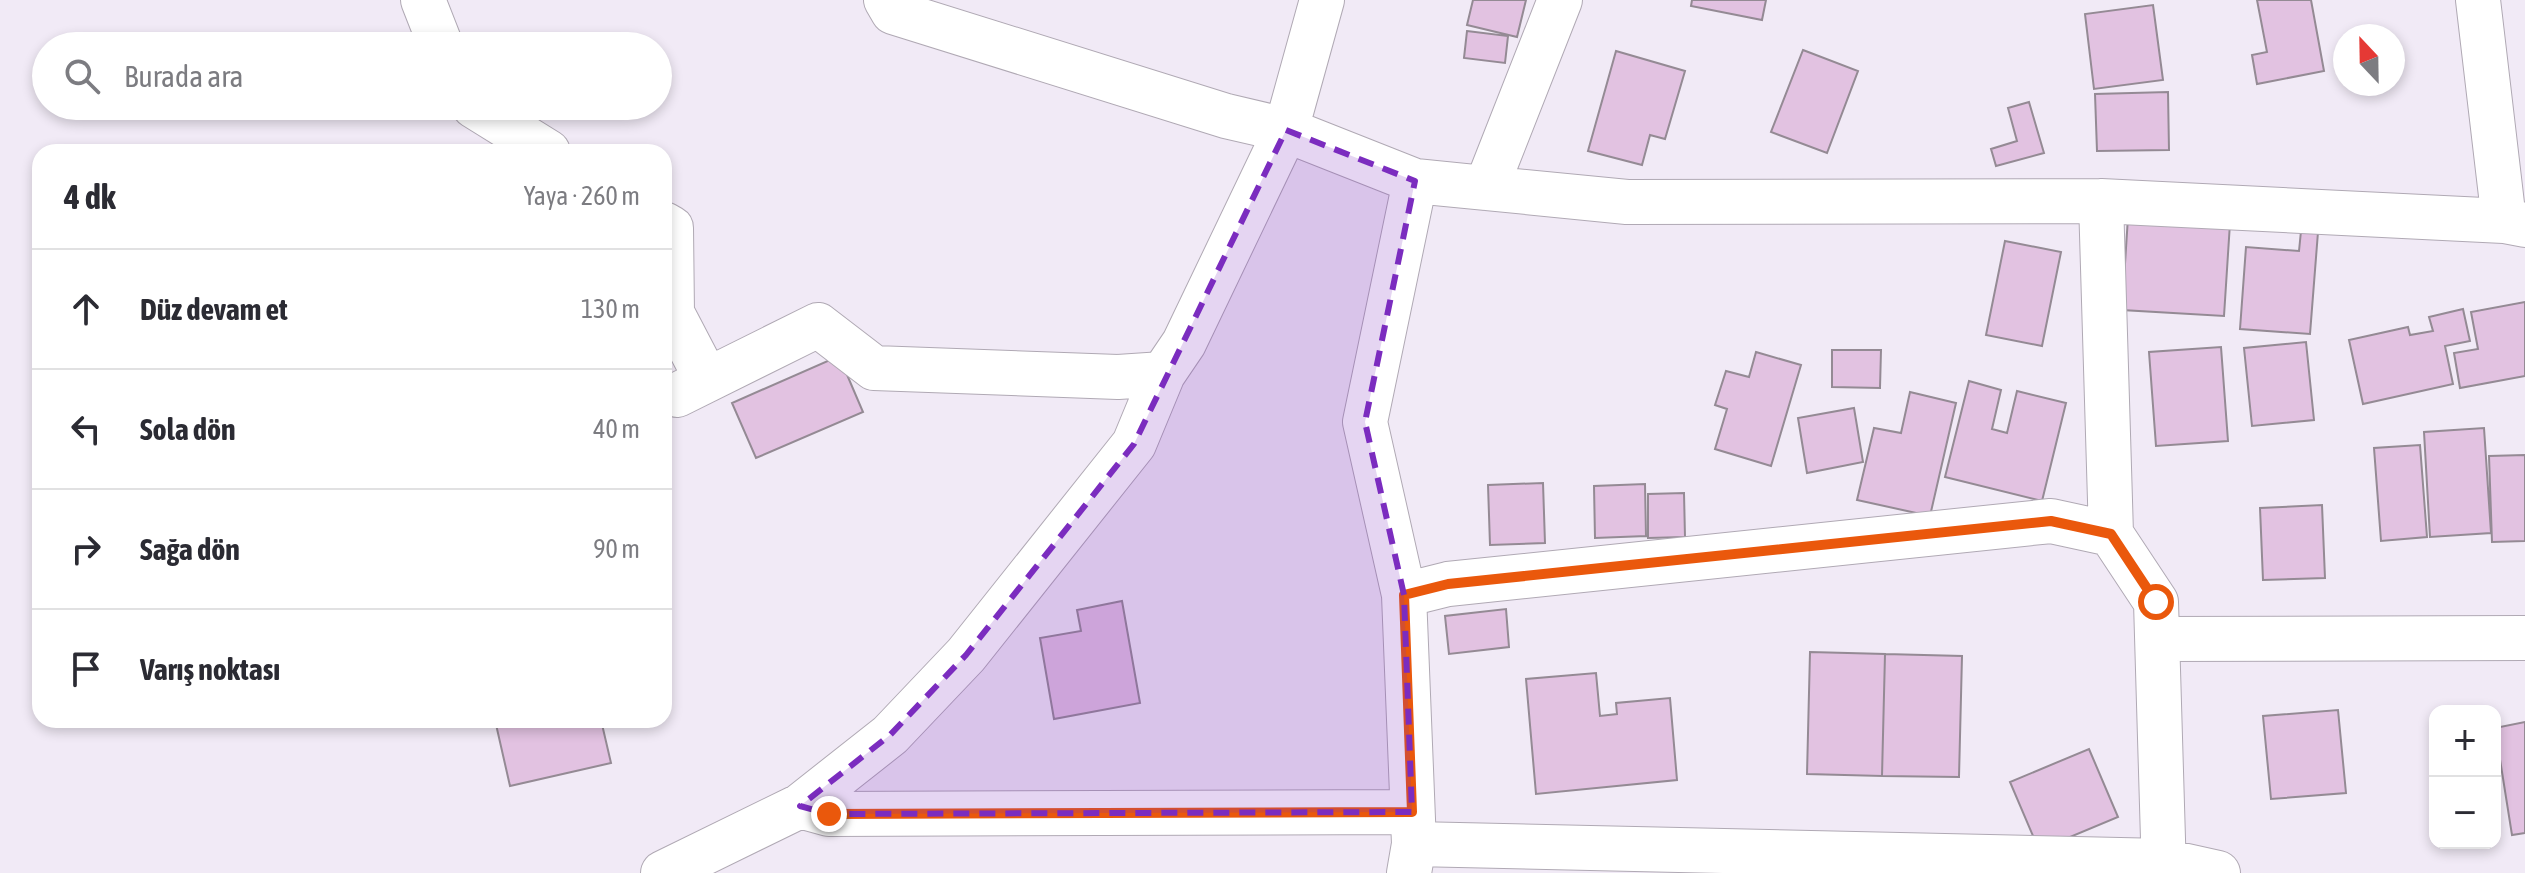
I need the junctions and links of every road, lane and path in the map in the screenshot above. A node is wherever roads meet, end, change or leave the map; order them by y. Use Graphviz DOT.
graph roads {
  1 [pos="423,0"];
  2 [pos="886,0"];
  3 [pos="1322,0"];
  4 [pos="1560,0"];
  5 [pos="2478,0"];
  6 [pos="436,32"];
  7 [pos="497,120"];
  8 [pos="1286,130"];
  9 [pos="535,144"];
  10 [pos="1415,181"];
  11 [pos="1486,188"];
  12 [pos="2101,201"];
  13 [pos="2515,223"];
  14 [pos="672,313"];
  15 [pos="1163,374"];
  16 [pos="2111,534"];
  17 [pos="1404,595"];
  18 [pos="2525,638"];
  19 [pos="2159,639"];
  20 [pos="800,806"];
  21 [pos="1412,843"];
  22 [pos="2164,867"];
  23 [pos="663,873"];
  24 [pos="2218,873"];
  1 -- 6 [label="street"];
  2 -- 8 [label="street"];
  3 -- 8 [label="street"];
  4 -- 11 [label="street"];
  5 -- 13 [label="street"];
  7 -- 9 [label="street"];
  8 -- 10 [label="street"];
  8 -- 15 [label="street"];
  10 -- 11 [label="street"];
  10 -- 17 [label="street"];
  11 -- 12 [label="street"];
  12 -- 13 [label="street"];
  12 -- 16 [label="street"];
  14 -- 15 [label="street"];
  15 -- 20 [label="street"];
  16 -- 17 [label="street"];
  16 -- 19 [label="street"];
  17 -- 21 [label="street"];
  18 -- 19 [label="street"];
  19 -- 22 [label="street"];
  20 -- 21 [label="street"];
  20 -- 23 [label="street"];
  21 -- 22 [label="street"];
  22 -- 24 [label="street"];
}
